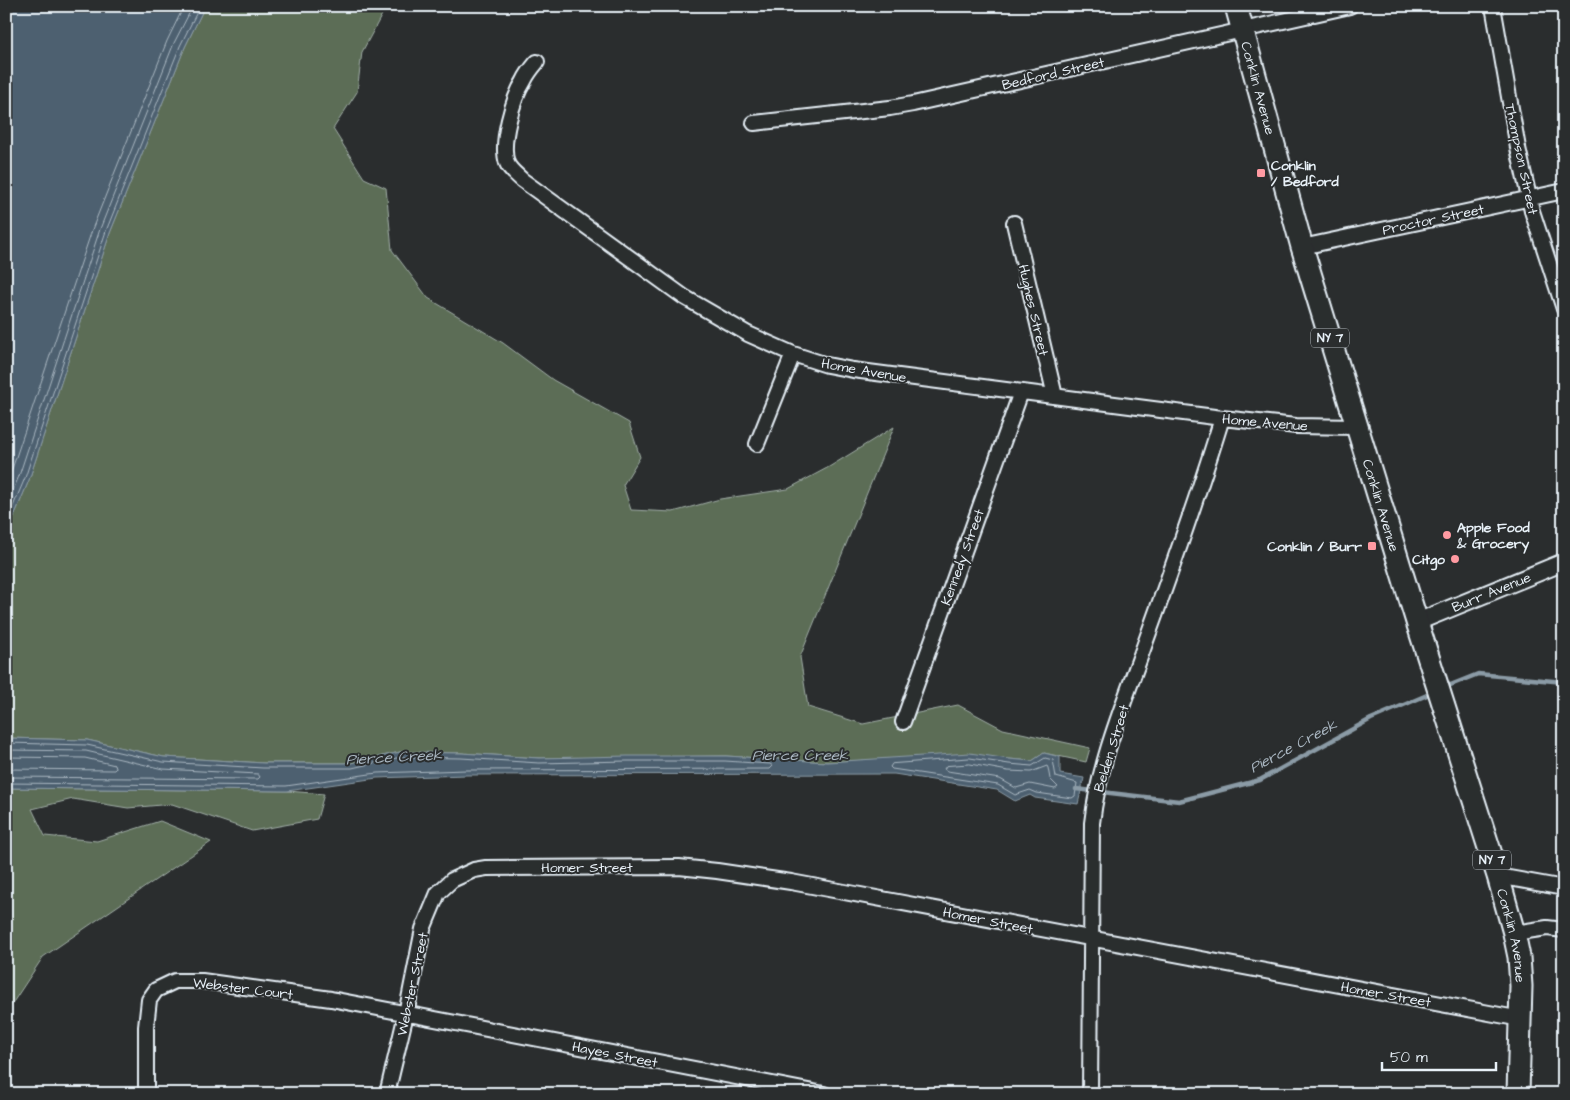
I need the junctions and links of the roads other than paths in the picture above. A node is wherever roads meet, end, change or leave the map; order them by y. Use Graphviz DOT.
graph roads {
  1 [pos="1236,6"];
  2 [pos="1350,6"];
  3 [pos="1493,6"];
  4 [pos="1242,31"];
  5 [pos="537,62"];
  6 [pos="754,123"];
  7 [pos="1564,191"];
  8 [pos="1529,199"];
  9 [pos="1014,223"];
  10 [pos="1302,247"];
  11 [pos="1564,309"];
  12 [pos="793,354"];
  13 [pos="1021,392"];
  14 [pos="1055,396"];
  15 [pos="1222,418"];
  16 [pos="1357,427"];
  17 [pos="756,444"];
  18 [pos="1564,562"];
  19 [pos="1417,622"];
  20 [pos="903,722"];
  21 [pos="1498,876"];
  22 [pos="452,880"];
  23 [pos="1564,888"];
  24 [pos="1564,930"];
  25 [pos="1514,933"];
  26 [pos="1092,940"];
  27 [pos="406,1014"];
  28 [pos="1521,1019"];
  29 [pos="782,1090"];
  30 [pos="146,1094"];
  31 [pos="387,1094"];
  32 [pos="824,1094"];
  33 [pos="1090,1094"];
  34 [pos="1518,1094"];
  1 -- 4 [label="main road, Conklin Avenue / NY 7"];
  2 -- 4 [label="street, Bedford Street"];
  3 -- 8 [label="street, Thompson Street"];
  4 -- 6 [label="street, Bedford Street"];
  4 -- 10 [label="main road, Conklin Avenue / NY 7"];
  5 -- 12 [label="street, Home Avenue"];
  7 -- 8 [label="street, Proctor Street"];
  8 -- 10 [label="street, Proctor Street"];
  8 -- 11 [label="street, Thompson Street"];
  9 -- 14 [label="street, Hughes Street"];
  10 -- 16 [label="main road, Conklin Avenue / NY 7"];
  12 -- 13 [label="street, Home Avenue"];
  12 -- 17 [label="street"];
  13 -- 14 [label="street, Home Avenue"];
  13 -- 20 [label="street, Kennedy Street"];
  14 -- 15 [label="street, Home Avenue"];
  15 -- 16 [label="street, Home Avenue"];
  15 -- 26 [label="street, Belden Street"];
  16 -- 19 [label="main road, Conklin Avenue / NY 7"];
  18 -- 19 [label="street, Burr Avenue"];
  19 -- 21 [label="main road, Conklin Avenue / NY 7"];
  21 -- 23 [label="street"];
  21 -- 25 [label="main road, Conklin Avenue / NY 7"];
  22 -- 26 [label="street, Homer Street"];
  22 -- 27 [label="street, Webster Street"];
  24 -- 25 [label="street"];
  25 -- 28 [label="main road, Conklin Avenue / NY 7"];
  26 -- 28 [label="street, Homer Street"];
  26 -- 33 [label="street, Belden Street"];
  27 -- 29 [label="street, Hayes Street"];
  27 -- 30 [label="street, Webster Court"];
  27 -- 31 [label="street, Webster Street"];
  28 -- 34 [label="main road, Conklin Avenue / NY 7"];
  29 -- 32 [label="street, Hayes Street"];
}
